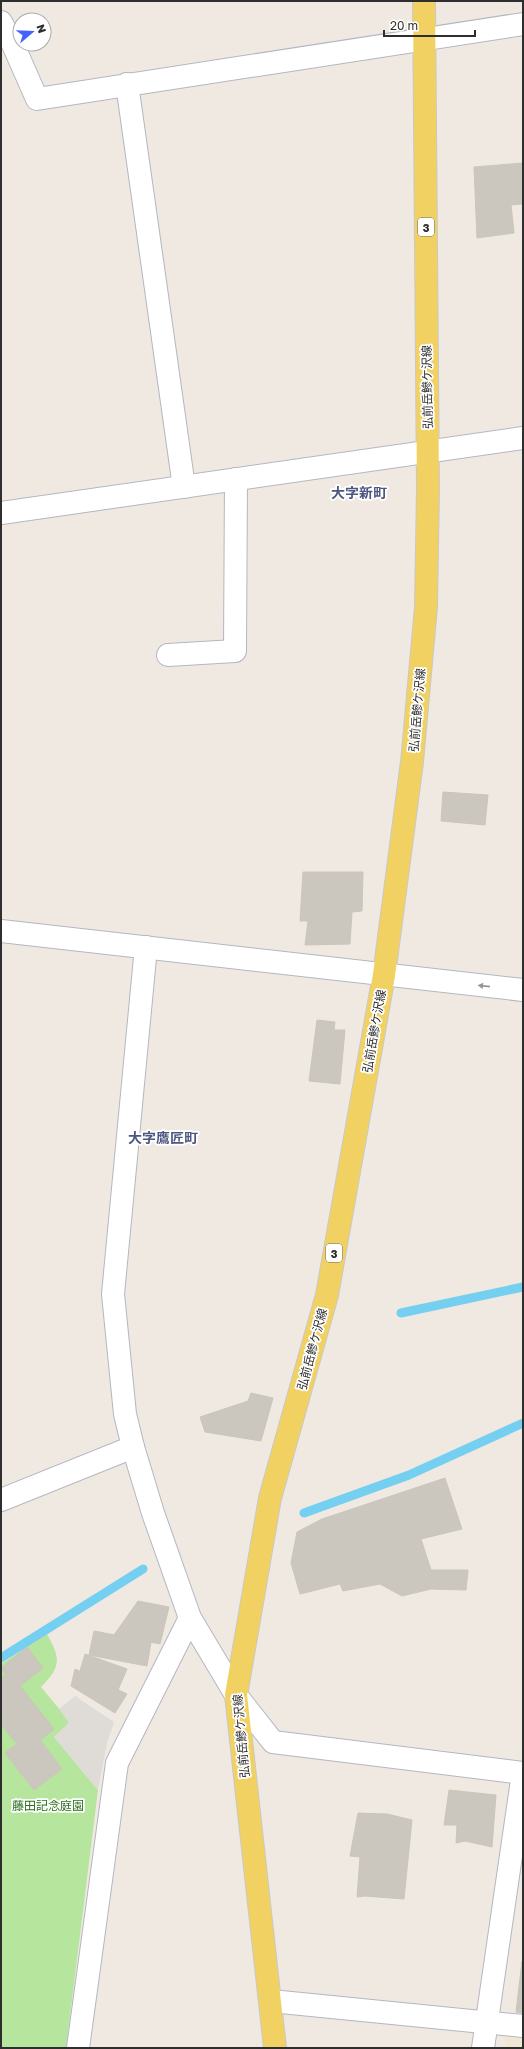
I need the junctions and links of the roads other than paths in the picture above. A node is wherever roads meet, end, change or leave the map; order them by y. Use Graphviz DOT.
graph roads {
  1 [pos="424,1"];
  2 [pos="1,22"];
  3 [pos="523,24"];
  4 [pos="424,38"];
  5 [pos="128,84"];
  6 [pos="523,438"];
  7 [pos="428,452"];
  8 [pos="236,479"];
  9 [pos="184,487"];
  10 [pos="1,513"];
  11 [pos="168,655"];
  12 [pos="1,931"];
  13 [pos="146,947"];
  14 [pos="384,975"];
  15 [pos="523,990"];
  16 [pos="132,1447"];
  17 [pos="1,1500"];
  18 [pos="190,1618"];
  19 [pos="236,1695"];
  20 [pos="523,1773"];
  21 [pos="271,2001"];
  22 [pos="486,2022"];
  23 [pos="523,2026"];
  24 [pos="78,2048"];
  25 [pos="275,2048"];
  26 [pos="483,2048"];
  1 -- 4 [label="main road, 弘前岳鰺ケ沢線 / 3"];
  2 -- 5 [label="street"];
  3 -- 4 [label="street"];
  4 -- 5 [label="street"];
  4 -- 7 [label="main road, 弘前岳鰺ケ沢線 / 3"];
  5 -- 9 [label="street"];
  6 -- 7 [label="street"];
  7 -- 8 [label="street"];
  7 -- 14 [label="main road, 弘前岳鰺ケ沢線 / 3"];
  8 -- 9 [label="street"];
  8 -- 11 [label="street"];
  9 -- 10 [label="street"];
  12 -- 13 [label="street"];
  13 -- 14 [label="street"];
  13 -- 16 [label="street"];
  15 -- 14 [label="street, one-way"];
  14 -- 19 [label="main road, 弘前岳鰺ケ沢線 / 3"];
  16 -- 17 [label="street"];
  16 -- 18 [label="street"];
  18 -- 19 [label="street"];
  18 -- 24 [label="street"];
  19 -- 20 [label="street"];
  19 -- 21 [label="main road, 弘前岳鰺ケ沢線 / 3"];
  20 -- 22 [label="street"];
  21 -- 22 [label="street"];
  21 -- 25 [label="main road, 弘前岳鰺ケ沢線 / 3"];
  22 -- 23 [label="street"];
  22 -- 26 [label="street"];
}
